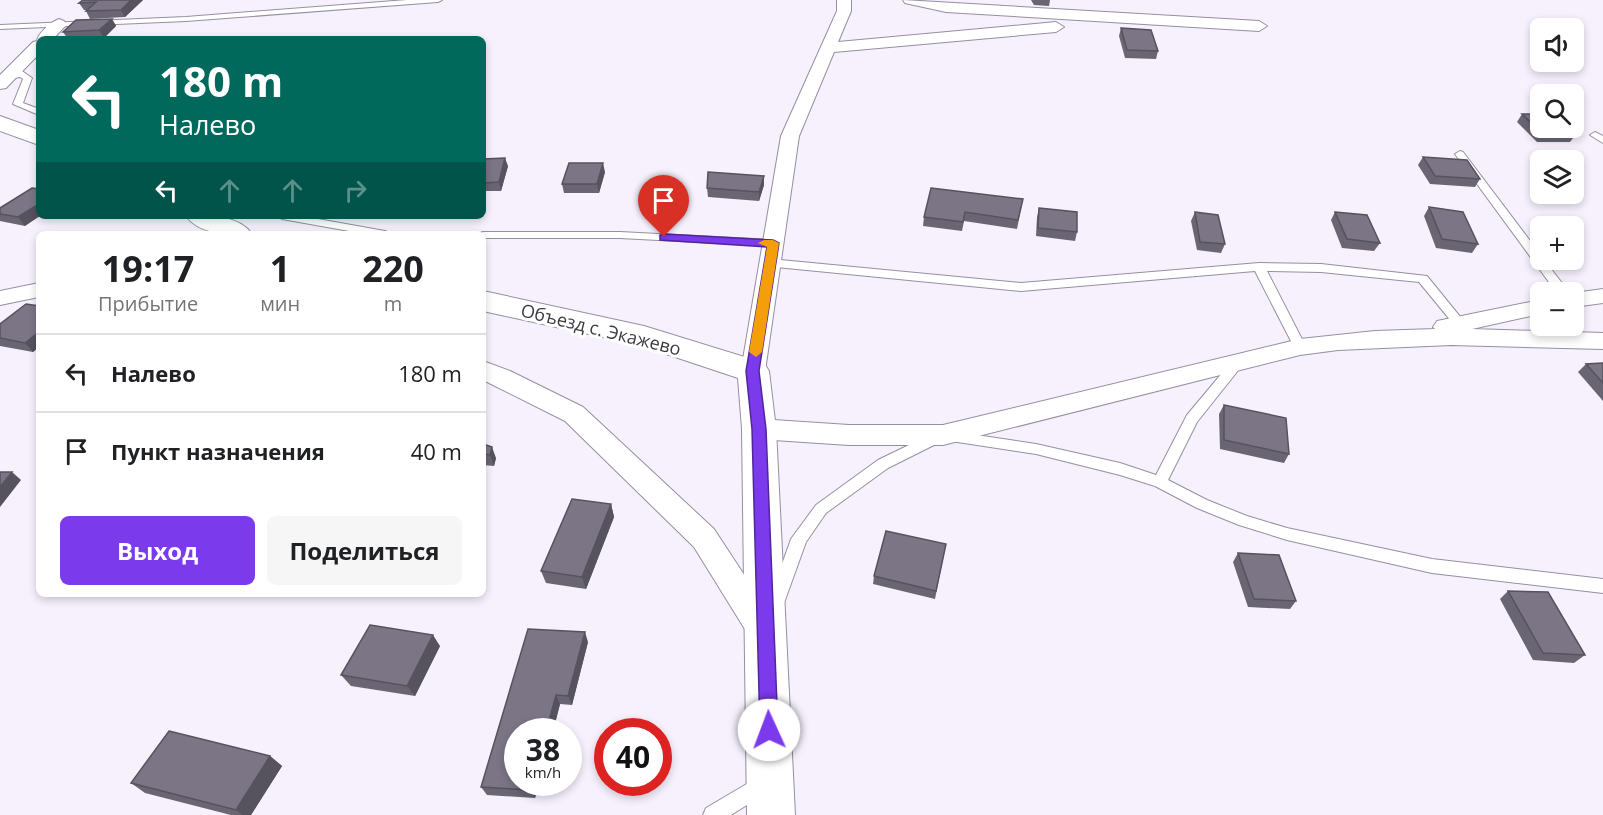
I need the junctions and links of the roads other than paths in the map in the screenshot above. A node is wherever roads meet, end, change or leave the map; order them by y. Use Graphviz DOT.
graph roads {
  1 [pos="438,0"];
  2 [pos="844,0"];
  3 [pos="909,0"];
  4 [pos="1083,16"];
  5 [pos="59,24"];
  6 [pos="1259,26"];
  7 [pos="0,27"];
  8 [pos="47,36"];
  9 [pos="36,48"];
  10 [pos="829,48"];
  11 [pos="4,80"];
  12 [pos="36,111"];
  13 [pos="0,123"];
  14 [pos="36,137"];
  15 [pos="1460,154"];
  16 [pos="206,219"];
  17 [pos="299,219"];
  18 [pos="232,231"];
  19 [pos="368,231"];
  20 [pos="486,235"];
  21 [pos="772,253"];
  22 [pos="1259,267"];
  23 [pos="1555,282"];
  24 [pos="36,291"];
  25 [pos="1603,296"];
  26 [pos="1584,297"];
  27 [pos="0,298"];
  28 [pos="486,302"];
  29 [pos="1530,309"];
  30 [pos="1460,324"];
  31 [pos="1401,337"];
  32 [pos="1603,341"];
  33 [pos="1300,347"];
  34 [pos="1238,363"];
  35 [pos="486,371"];
  36 [pos="753,371"];
  37 [pos="759,429"];
  38 [pos="943,435"];
  39 [pos="1160,482"];
  40 [pos="1603,586"];
  41 [pos="765,634"];
  42 [pos="771,796"];
  43 [pos="713,815"];
  1 -- 5 [label="lane"];
  2 -- 10 [label="street"];
  3 -- 4 [label="street"];
  4 -- 6 [label="street"];
  4 -- 10 [label="street"];
  5 -- 7 [label="lane"];
  5 -- 8 [label="street"];
  9 -- 11 [label="street"];
  10 -- 21 [label="street"];
  11 -- 12 [label="lane"];
  13 -- 14 [label="main road"];
  15 -- 23 [label="lane"];
  16 -- 18 [label="main road"];
  17 -- 19 [label="lane"];
  20 -- 21 [label="lane"];
  21 -- 22 [label="lane"];
  21 -- 36 [label="street"];
  22 -- 30 [label="lane"];
  22 -- 33 [label="lane"];
  24 -- 27 [label="street"];
  25 -- 26 [label="street"];
  28 -- 36 [label="main road, Объезд с. Экажево"];
  29 -- 30 [label="street"];
  30 -- 31 [label="street"];
  31 -- 32 [label="street"];
  31 -- 33 [label="street"];
  33 -- 34 [label="street"];
  34 -- 38 [label="street"];
  34 -- 39 [label="lane"];
  35 -- 41 [label="street"];
  36 -- 37 [label="main road"];
  37 -- 38 [label="street"];
  37 -- 41 [label="main road"];
  38 -- 39 [label="lane"];
  38 -- 41 [label="lane"];
  39 -- 40 [label="lane"];
  41 -- 42 [label="main road"];
  42 -- 43 [label="lane"];
}
